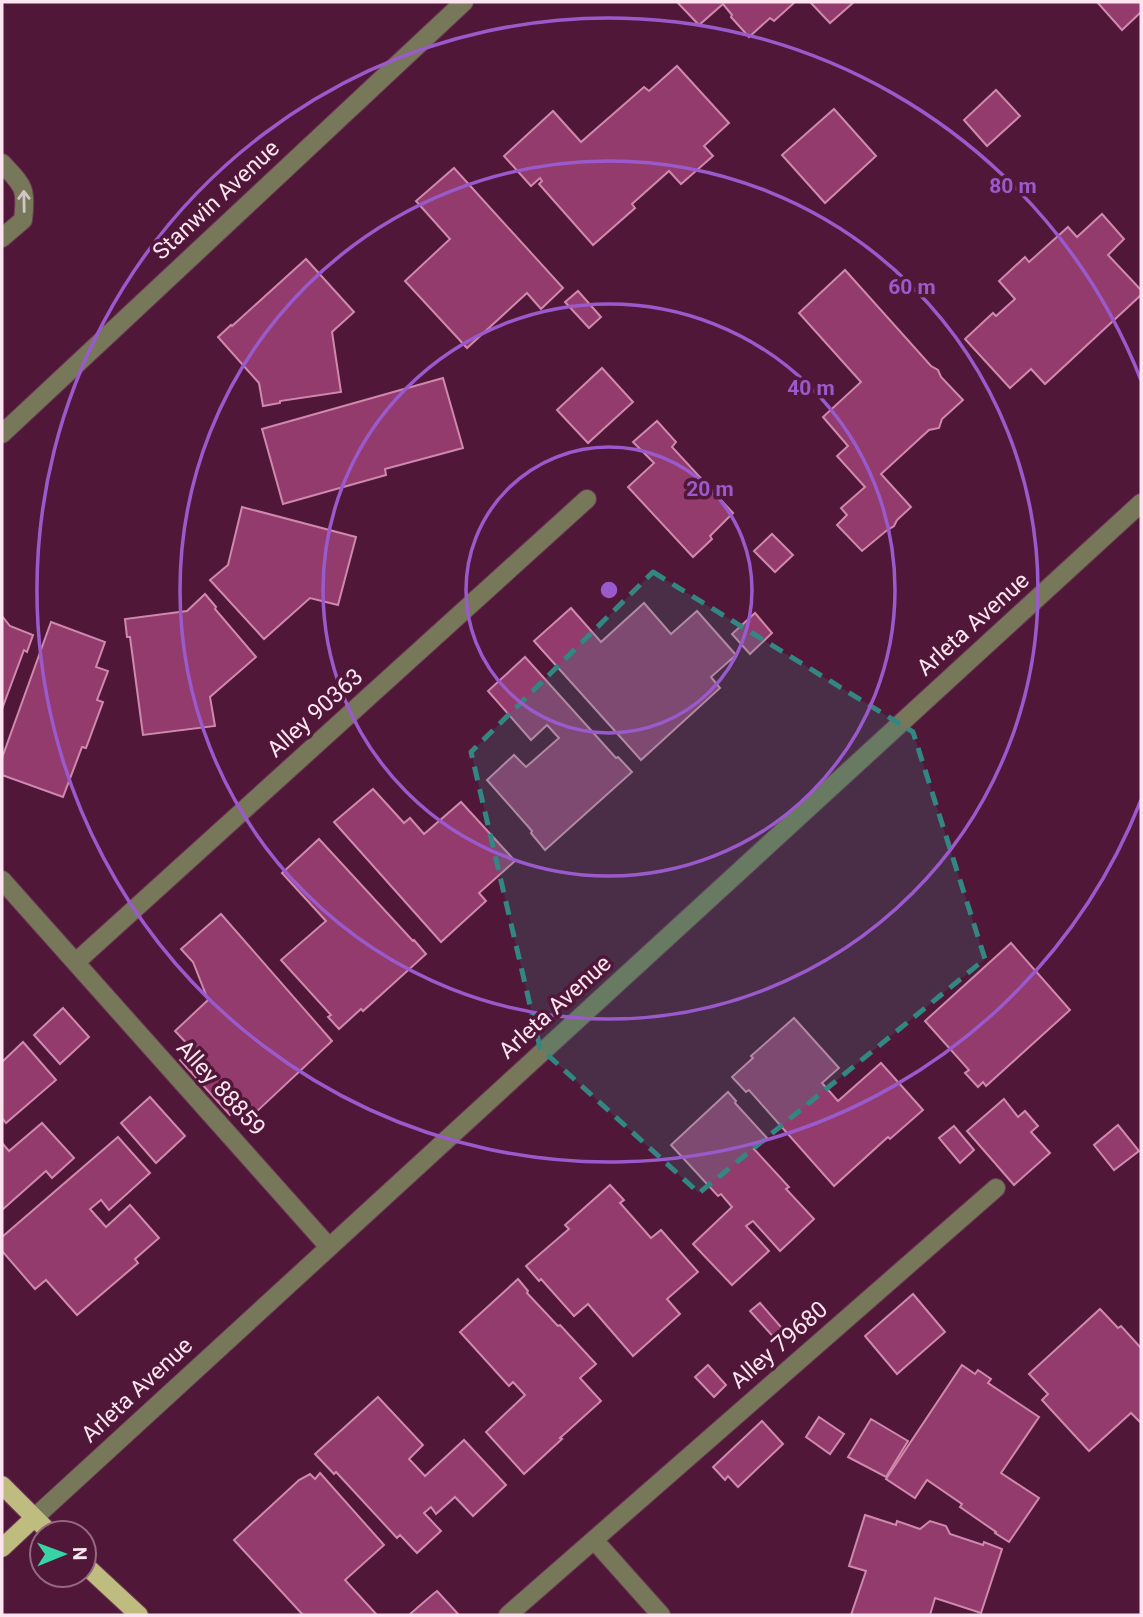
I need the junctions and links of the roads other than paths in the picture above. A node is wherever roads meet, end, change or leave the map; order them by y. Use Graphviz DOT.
graph roads {
  1 [pos="464,2"];
  2 [pos="2,163"];
  3 [pos="2,238"];
  4 [pos="2,435"];
  5 [pos="587,499"];
  6 [pos="1141,503"];
  7 [pos="2,880"];
  8 [pos="76,962"];
  9 [pos="996,1188"];
  10 [pos="329,1247"];
  11 [pos="2,1485"];
  12 [pos="34,1518"];
  13 [pos="594,1540"];
  14 [pos="2,1548"];
  15 [pos="98,1577"];
  16 [pos="139,1615"];
  17 [pos="508,1615"];
  18 [pos="661,1615"];
  1 -- 4 [label="street, Stanwin Avenue"];
  3 -- 2 [label="street, one-way"];
  5 -- 8 [label="street, Alley 90363"];
  6 -- 10 [label="street, Arleta Avenue"];
  7 -- 8 [label="street, Alley 88859"];
  8 -- 10 [label="street, Alley 88859"];
  9 -- 13 [label="street, Alley 79680"];
  10 -- 12 [label="street, Arleta Avenue"];
  11 -- 12 [label="main road"];
  12 -- 14 [label="main road, Arleta Avenue"];
  13 -- 17 [label="street, Alley 79680"];
  13 -- 18 [label="street"];
  15 -- 16 [label="main road"];
}
